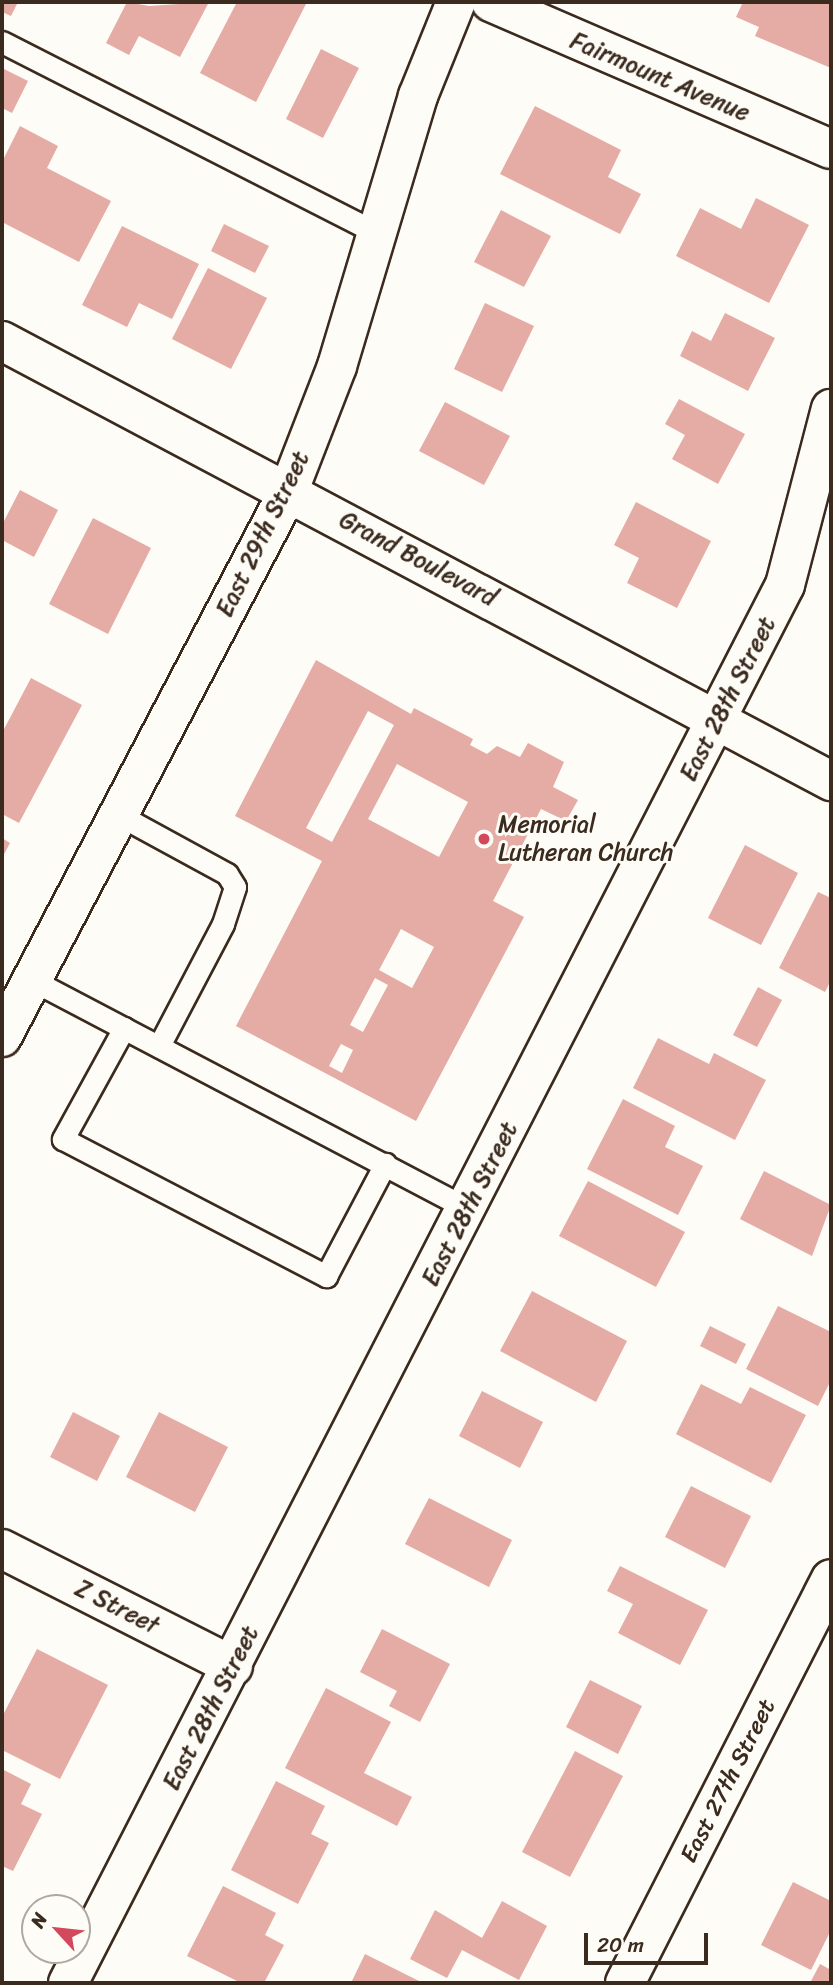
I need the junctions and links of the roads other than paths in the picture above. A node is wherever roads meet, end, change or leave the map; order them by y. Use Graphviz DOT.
graph roads {
  1 [pos="456,2"];
  2 [pos="491,2"];
  3 [pos="2,41"];
  4 [pos="831,149"];
  5 [pos="377,233"];
  6 [pos="2,341"];
  7 [pos="831,409"];
  8 [pos="289,490"];
  9 [pos="718,720"];
  10 [pos="831,781"];
  11 [pos="119,815"];
  12 [pos="32,980"];
  13 [pos="124,1028"];
  14 [pos="2,1037"];
  15 [pos="159,1046"];
  16 [pos="385,1164"];
  17 [pos="468,1209"];
  18 [pos="2,1549"];
  19 [pos="831,1579"];
  20 [pos="233,1666"];
  21 [pos="68,1983"];
  22 [pos="625,1983"];
  1 -- 5 [label="street, East 29th Street"];
  2 -- 4 [label="street, Fairmount Avenue"];
  3 -- 5 [label="lane"];
  5 -- 8 [label="street, East 29th Street"];
  6 -- 8 [label="street, Grand Boulevard"];
  7 -- 9 [label="street, East 28th Street"];
  8 -- 9 [label="street, Grand Boulevard"];
  8 -- 11 [label="street, East 29th Street"];
  9 -- 10 [label="street, Grand Boulevard"];
  9 -- 17 [label="street, East 28th Street"];
  11 -- 12 [label="street, East 29th Street"];
  11 -- 15 [label="lane"];
  12 -- 13 [label="lane"];
  12 -- 14 [label="street, East 29th Street"];
  13 -- 15 [label="lane"];
  13 -- 16 [label="lane"];
  15 -- 16 [label="lane"];
  16 -- 17 [label="lane"];
  17 -- 20 [label="street, East 28th Street"];
  18 -- 20 [label="street, Z Street"];
  19 -- 22 [label="street, East 27th Street"];
  20 -- 21 [label="street, East 28th Street"];
}
